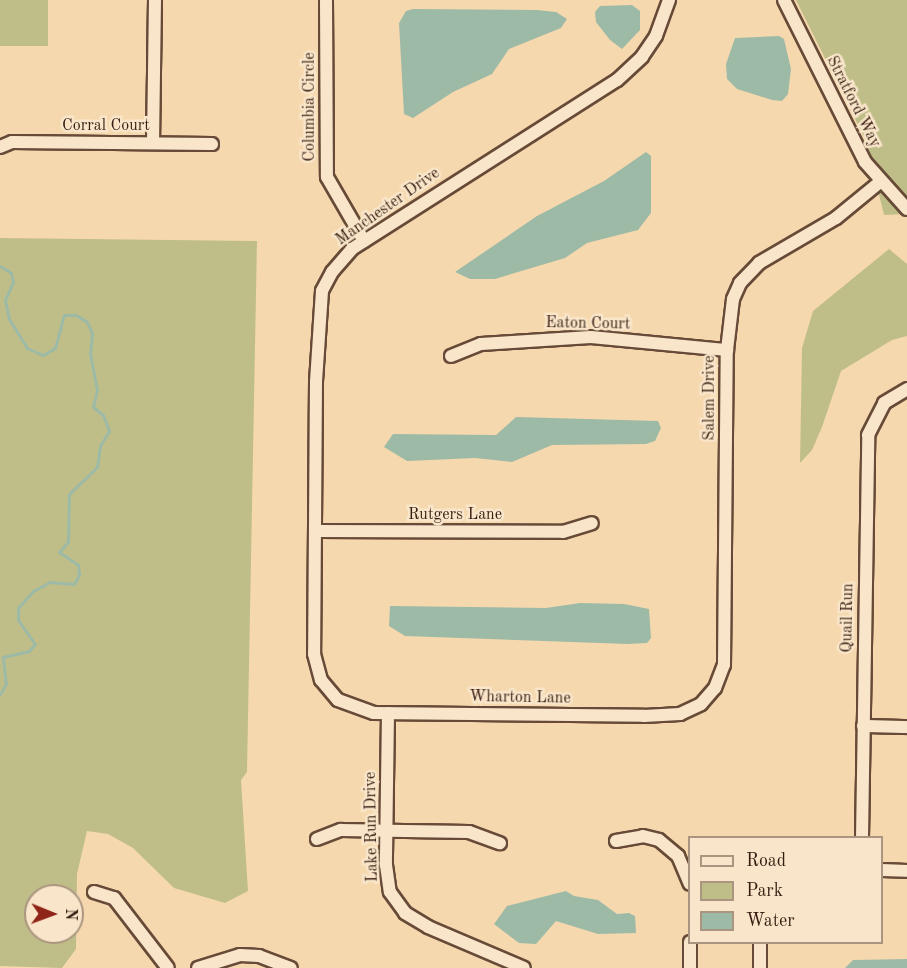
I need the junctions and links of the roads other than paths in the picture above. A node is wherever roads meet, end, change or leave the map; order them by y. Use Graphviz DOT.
graph roads {
  1 [pos="155,0"];
  2 [pos="326,0"];
  3 [pos="669,0"];
  4 [pos="784,0"];
  5 [pos="153,143"];
  6 [pos="212,144"];
  7 [pos="0,147"];
  8 [pos="880,182"];
  9 [pos="907,209"];
  10 [pos="364,241"];
  11 [pos="727,350"];
  12 [pos="451,356"];
  13 [pos="907,389"];
  14 [pos="592,523"];
  15 [pos="316,531"];
  16 [pos="325,685"];
  17 [pos="715,688"];
  18 [pos="388,713"];
  19 [pos="864,726"];
  20 [pos="907,727"];
  21 [pos="387,831"];
  22 [pos="862,836"];
  23 [pos="317,839"];
  24 [pos="616,841"];
  25 [pos="500,843"];
  26 [pos="883,870"];
  27 [pos="907,871"];
  28 [pos="688,879"];
  29 [pos="94,892"];
  30 [pos="690,944"];
  31 [pos="760,944"];
  32 [pos="499,963"];
  33 [pos="168,968"];
  34 [pos="198,968"];
  35 [pos="291,968"];
  36 [pos="524,968"];
  37 [pos="690,968"];
  38 [pos="760,968"];
  1 -- 5 [label="street"];
  2 -- 10 [label="street, Columbia Circle"];
  3 -- 10 [label="street, Manchester Drive"];
  4 -- 8 [label="street, Stratford Way"];
  5 -- 6 [label="street, Corral Court"];
  5 -- 7 [label="street, Corral Court"];
  8 -- 9 [label="street, Stratford Way"];
  8 -- 11 [label="street, Salem Drive"];
  10 -- 15 [label="street, Manchester Drive"];
  11 -- 12 [label="street, Eaton Court"];
  11 -- 17 [label="street, Salem Drive"];
  13 -- 19 [label="street, Quail Run"];
  14 -- 15 [label="street, Rutgers Lane"];
  15 -- 16 [label="street, Manchester Drive"];
  16 -- 18 [label="street, Wharton Lane"];
  17 -- 18 [label="street, Wharton Lane"];
  18 -- 21 [label="street, Lake Run Drive"];
  19 -- 20 [label="street"];
  19 -- 22 [label="street, Quail Run"];
  21 -- 23 [label="street"];
  21 -- 25 [label="street"];
  21 -- 32 [label="street, Lake Run Drive"];
  24 -- 28 [label="street"];
  26 -- 27 [label="street"];
  29 -- 33 [label="street"];
  30 -- 37 [label="street"];
  31 -- 38 [label="street"];
  32 -- 36 [label="street, Lake Run Drive"];
  34 -- 35 [label="street"];
}
